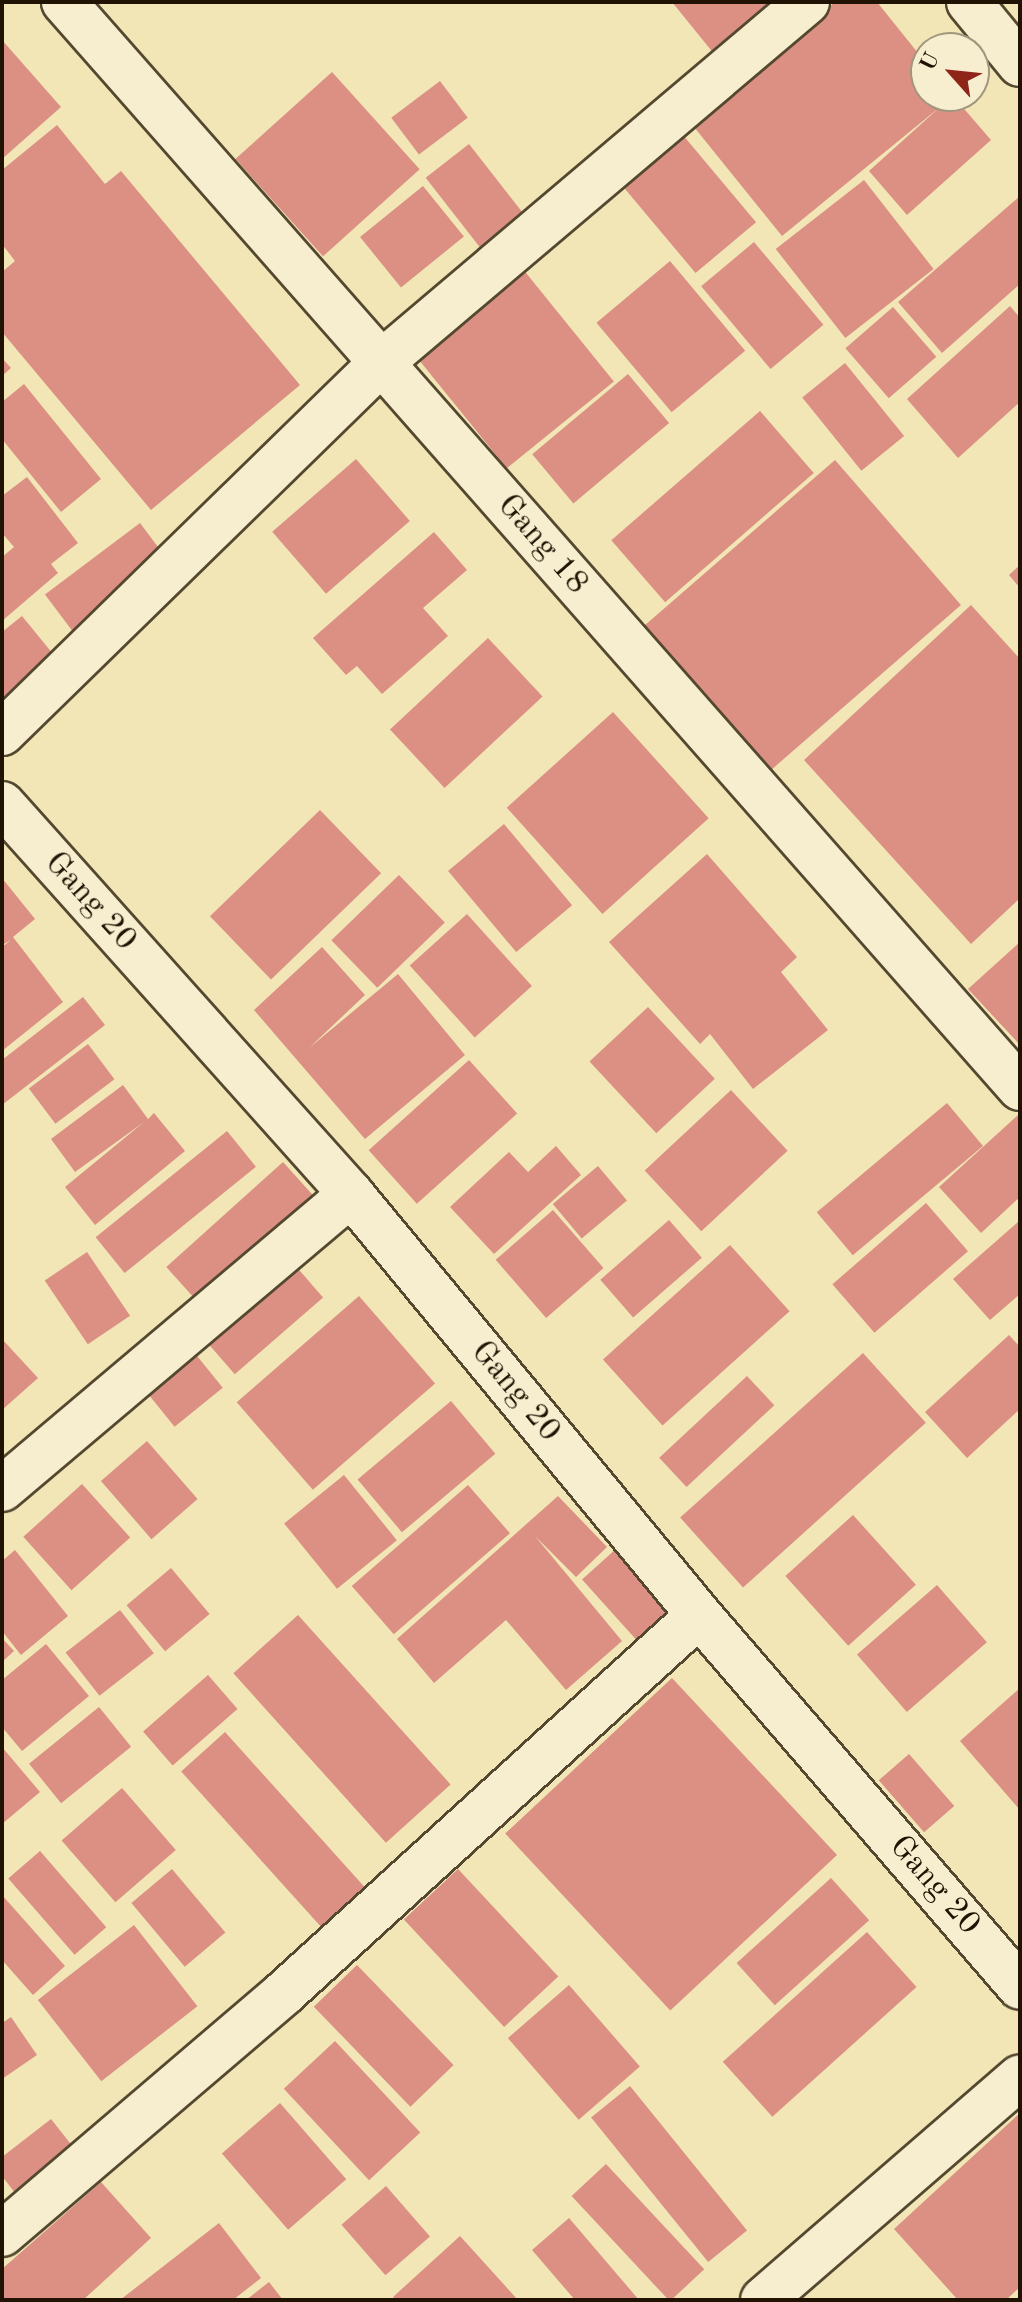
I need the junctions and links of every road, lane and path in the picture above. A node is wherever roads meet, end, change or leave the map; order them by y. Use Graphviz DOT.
graph roads {
  1 [pos="64,2"];
  2 [pos="807,2"];
  3 [pos="969,2"];
  4 [pos="1020,64"];
  5 [pos="382,362"];
  6 [pos="2,733"];
  7 [pos="2,804"];
  8 [pos="1020,1088"];
  9 [pos="351,1194"];
  10 [pos="2,1489"];
  11 [pos="699,1615"];
  12 [pos="1020,1987"];
  13 [pos="1020,2077"];
  14 [pos="2,2234"];
  15 [pos="763,2300"];
  1 -- 5 [label="street, Gang 18"];
  2 -- 5 [label="street"];
  3 -- 4 [label="street"];
  5 -- 6 [label="street"];
  5 -- 8 [label="street, Gang 18"];
  7 -- 9 [label="street, Gang 20"];
  9 -- 10 [label="street"];
  9 -- 11 [label="street, Gang 20"];
  11 -- 12 [label="street, Gang 20"];
  11 -- 14 [label="street"];
  13 -- 15 [label="street"];
}
